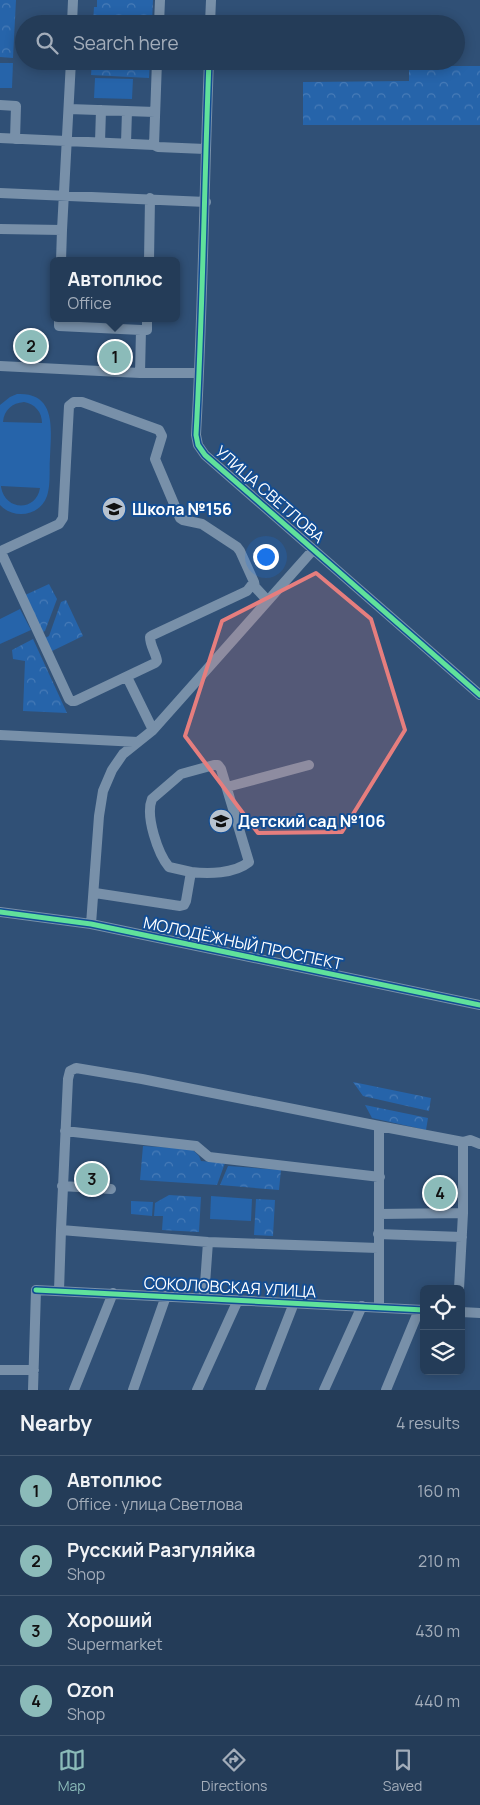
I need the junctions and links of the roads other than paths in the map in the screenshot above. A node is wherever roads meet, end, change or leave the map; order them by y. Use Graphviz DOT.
graph roads {
  1 [pos="73,0"];
  2 [pos="160,0"];
  3 [pos="211,0"];
  4 [pos="72,15"];
  5 [pos="159,15"];
  6 [pos="210,15"];
  7 [pos="70,70"];
  8 [pos="157,70"];
  9 [pos="209,70"];
  10 [pos="0,105"];
  11 [pos="69,108"];
  12 [pos="102,110"];
  13 [pos="127,111"];
  14 [pos="155,112"];
  15 [pos="0,138"];
  16 [pos="15,139"];
  17 [pos="67,141"];
  18 [pos="100,142"];
  19 [pos="126,143"];
  20 [pos="154,144"];
  21 [pos="205,149"];
  22 [pos="0,193"];
  23 [pos="64,194"];
  24 [pos="150,198"];
  25 [pos="206,202"];
  26 [pos="0,229"];
  27 [pos="62,230"];
  28 [pos="61,257"];
  29 [pos="149,257"];
  30 [pos="59,322"];
  31 [pos="148,322"];
  32 [pos="141,330"];
  33 [pos="0,366"];
  34 [pos="140,373"];
  35 [pos="200,373"];
  36 [pos="313,550"];
  37 [pos="254,582"];
  38 [pos="267,600"];
  39 [pos="127,677"];
  40 [pos="480,695"];
  41 [pos="153,730"];
  42 [pos="0,735"];
  43 [pos="138,742"];
  44 [pos="309,765"];
  45 [pos="227,787"];
  46 [pos="191,872"];
  47 [pos="95,893"];
  48 [pos="0,912"];
  49 [pos="91,924"];
  50 [pos="480,1005"];
  51 [pos="379,1126"];
  52 [pos="65,1132"];
  53 [pos="463,1142"];
  54 [pos="480,1144"];
  55 [pos="380,1177"];
  56 [pos="62,1186"];
  57 [pos="111,1189"];
  58 [pos="379,1214"];
  59 [pos="462,1214"];
  60 [pos="61,1230"];
  61 [pos="378,1234"];
  62 [pos="462,1237"];
  63 [pos="208,1242"];
  64 [pos="378,1248"];
  65 [pos="459,1285"];
  66 [pos="59,1291"];
  67 [pos="113,1293"];
  68 [pos="166,1296"];
  69 [pos="204,1298"];
  70 [pos="238,1300"];
  71 [pos="294,1303"];
  72 [pos="362,1306"];
  73 [pos="379,1308"];
  74 [pos="420,1310"];
  75 [pos="420,1312"];
  76 [pos="465,1312"];
  77 [pos="480,1313"];
  78 [pos="0,1370"];
  79 [pos="34,1370"];
  80 [pos="33,1390"];
  81 [pos="74,1390"];
  82 [pos="133,1390"];
  83 [pos="197,1390"];
  84 [pos="260,1390"];
  85 [pos="324,1390"];
  86 [pos="386,1390"];
  1 -- 4 [label="street"];
  2 -- 5 [label="street"];
  3 -- 6 [label="street"];
  7 -- 11 [label="street"];
  8 -- 14 [label="street"];
  9 -- 21 [label="street, УЛИЦА СВЕТЛОВА"];
  10 -- 16 [label="street"];
  11 -- 12 [label="street"];
  11 -- 17 [label="street"];
  12 -- 13 [label="street"];
  12 -- 18 [label="street"];
  13 -- 14 [label="street"];
  13 -- 19 [label="street"];
  14 -- 20 [label="street"];
  15 -- 16 [label="street"];
  16 -- 17 [label="street"];
  17 -- 18 [label="street"];
  17 -- 23 [label="street"];
  18 -- 19 [label="street"];
  19 -- 20 [label="street"];
  20 -- 21 [label="street"];
  21 -- 25 [label="street, УЛИЦА СВЕТЛОВА"];
  22 -- 23 [label="street"];
  23 -- 24 [label="street"];
  23 -- 27 [label="street"];
  24 -- 25 [label="street"];
  24 -- 29 [label="street"];
  25 -- 35 [label="street, УЛИЦА СВЕТЛОВА"];
  26 -- 27 [label="street"];
  27 -- 28 [label="street"];
  30 -- 32 [label="street"];
  31 -- 32 [label="street"];
  32 -- 34 [label="street"];
  33 -- 34 [label="street"];
  34 -- 35 [label="street"];
  35 -- 36 [label="street, УЛИЦА СВЕТЛОВА"];
  36 -- 38 [label="street"];
  36 -- 40 [label="street, УЛИЦА СВЕТЛОВА"];
  37 -- 38 [label="street"];
  37 -- 39 [label="street"];
  37 -- 39 [label="street"];
  38 -- 41 [label="street"];
  39 -- 41 [label="street"];
  41 -- 43 [label="street"];
  42 -- 43 [label="street"];
  43 -- 47 [label="street"];
  44 -- 45 [label="street"];
  45 -- 46 [label="street"];
  45 -- 46 [label="street"];
  46 -- 47 [label="street"];
  47 -- 49 [label="street"];
  48 -- 49 [label="street, МОЛОДЁЖНЫЙ ПРОСПЕКТ"];
  49 -- 50 [label="street, МОЛОДЁЖНЫЙ ПРОСПЕКТ"];
  51 -- 52 [label="street"];
  51 -- 53 [label="street"];
  51 -- 55 [label="street"];
  52 -- 55 [label="street"];
  52 -- 56 [label="street"];
  53 -- 54 [label="street"];
  53 -- 59 [label="street"];
  55 -- 58 [label="street"];
  56 -- 57 [label="street"];
  56 -- 60 [label="street"];
  58 -- 59 [label="street"];
  58 -- 61 [label="street"];
  59 -- 62 [label="street"];
  60 -- 63 [label="street"];
  60 -- 66 [label="street"];
  61 -- 62 [label="street"];
  61 -- 64 [label="street"];
  62 -- 65 [label="street"];
  63 -- 64 [label="street"];
  63 -- 69 [label="street"];
  64 -- 73 [label="street"];
  66 -- 67 [label="street, СОКОЛОВСКАЯ УЛИЦА"];
  66 -- 79 [label="street, СОКОЛОВСКАЯ УЛИЦА"];
  67 -- 68 [label="street, СОКОЛОВСКАЯ УЛИЦА"];
  67 -- 81 [label="street"];
  68 -- 69 [label="street, СОКОЛОВСКАЯ УЛИЦА"];
  68 -- 82 [label="street"];
  69 -- 70 [label="street, СОКОЛОВСКАЯ УЛИЦА"];
  70 -- 71 [label="street, СОКОЛОВСКАЯ УЛИЦА"];
  70 -- 83 [label="street"];
  71 -- 72 [label="street, СОКОЛОВСКАЯ УЛИЦА"];
  71 -- 84 [label="street"];
  72 -- 73 [label="street, СОКОЛОВСКАЯ УЛИЦА"];
  72 -- 85 [label="street"];
  73 -- 74 [label="street, СОКОЛОВСКАЯ УЛИЦА"];
  75 -- 86 [label="street"];
  76 -- 77 [label="street"];
  78 -- 79 [label="street"];
  79 -- 80 [label="street"];
}
